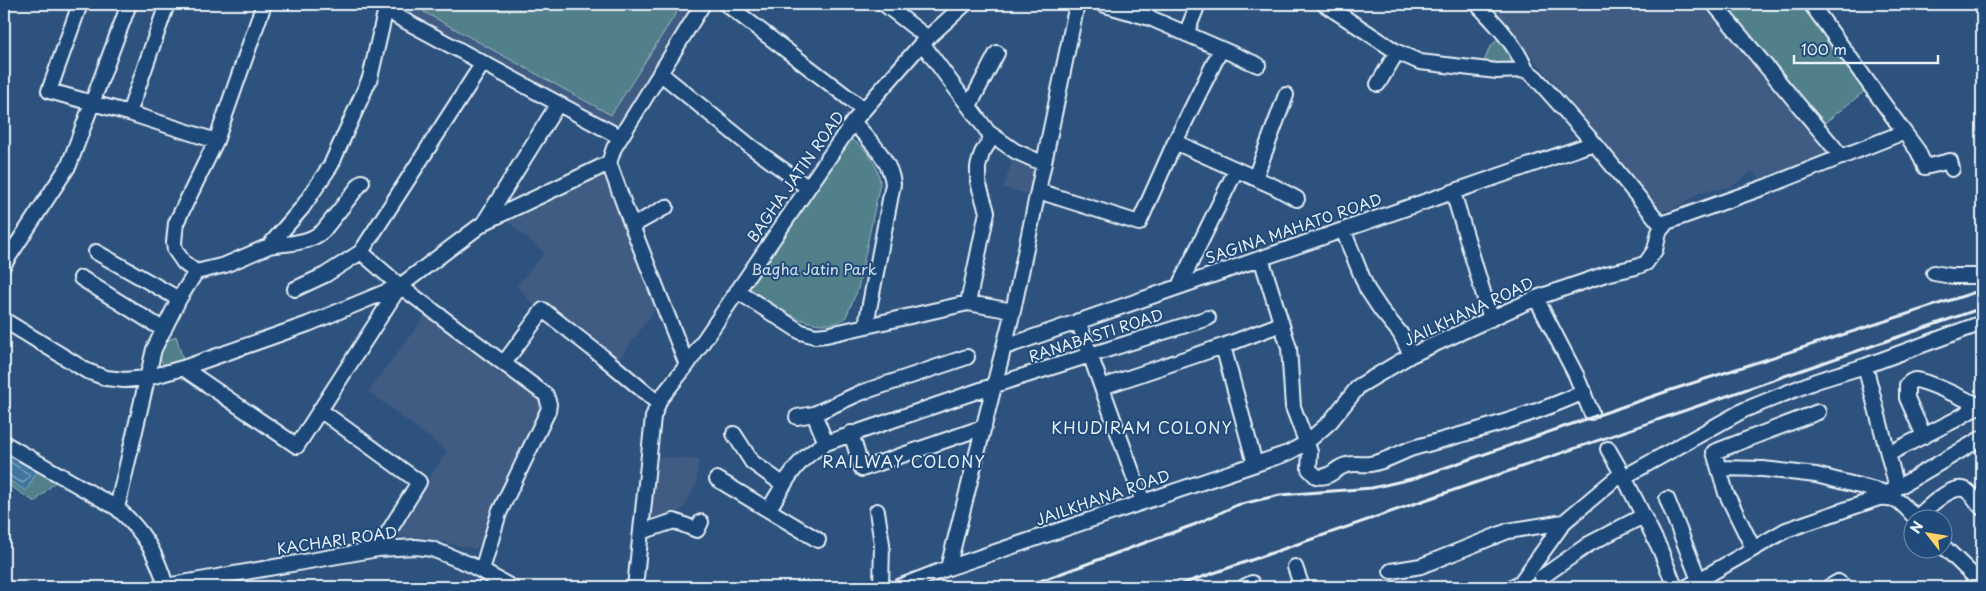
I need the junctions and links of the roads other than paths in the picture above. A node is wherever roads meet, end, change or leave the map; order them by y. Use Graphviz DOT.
graph roads {
  1 [pos="80,4"];
  2 [pos="129,4"];
  3 [pos="167,4"];
  4 [pos="264,4"];
  5 [pos="703,4"];
  6 [pos="726,4"];
  7 [pos="884,4"];
  8 [pos="965,4"];
  9 [pos="1077,4"];
  10 [pos="1102,4"];
  11 [pos="1198,4"];
  12 [pos="1324,4"];
  13 [pos="1477,4"];
  14 [pos="1714,4"];
  15 [pos="1811,4"];
  16 [pos="384,6"];
  17 [pos="1186,34"];
  18 [pos="925,40"];
  19 [pos="1221,49"];
  20 [pos="1397,52"];
  21 [pos="997,53"];
  22 [pos="483,63"];
  23 [pos="1258,65"];
  24 [pos="1526,70"];
  25 [pos="660,73"];
  26 [pos="1378,84"];
  27 [pos="1286,95"];
  28 [pos="91,103"];
  29 [pos="558,104"];
  30 [pos="969,106"];
  31 [pos="863,109"];
  32 [pos="129,113"];
  33 [pos="853,122"];
  34 [pos="1904,132"];
  35 [pos="993,136"];
  36 [pos="620,138"];
  37 [pos="216,141"];
  38 [pos="1175,142"];
  39 [pos="1594,143"];
  40 [pos="1842,157"];
  41 [pos="609,162"];
  42 [pos="1044,164"];
  43 [pos="1952,169"];
  44 [pos="1236,170"];
  45 [pos="1255,178"];
  46 [pos="362,182"];
  47 [pos="807,187"];
  48 [pos="1038,191"];
  49 [pos="1453,192"];
  50 [pos="1297,199"];
  51 [pos="666,207"];
  52 [pos="484,222"];
  53 [pos="632,226"];
  54 [pos="1662,226"];
  55 [pos="1343,230"];
  56 [pos="269,246"];
  57 [pos="96,252"];
  58 [pos="362,252"];
  59 [pos="1261,258"];
  60 [pos="4,264"];
  61 [pos="196,272"];
  62 [pos="1934,273"];
  63 [pos="1982,276"];
  64 [pos="81,278"];
  65 [pos="400,286"];
  66 [pos="1179,286"];
  67 [pos="295,289"];
  68 [pos="737,291"];
  69 [pos="1536,298"];
  70 [pos="179,300"];
  71 [pos="968,303"];
  72 [pos="1013,311"];
  73 [pos="1208,318"];
  74 [pos="1491,319"];
  75 [pos="4,320"];
  76 [pos="1078,321"];
  77 [pos="1982,323"];
  78 [pos="1281,324"];
  79 [pos="866,326"];
  80 [pos="164,330"];
  81 [pos="1224,346"];
  82 [pos="1005,347"];
  83 [pos="1090,354"];
  84 [pos="967,356"];
  85 [pos="1411,356"];
  86 [pos="504,363"];
  87 [pos="687,365"];
  88 [pos="1865,366"];
  89 [pos="183,368"];
  90 [pos="147,378"];
  91 [pos="995,384"];
  92 [pos="1102,387"];
  93 [pos="1584,392"];
  94 [pos="658,403"];
  95 [pos="1980,404"];
  96 [pos="320,410"];
  97 [pos="1591,412"];
  98 [pos="1818,412"];
  99 [pos="814,414"];
  100 [pos="797,417"];
  101 [pos="984,427"];
  102 [pos="851,433"];
  103 [pos="734,434"];
  104 [pos="1924,436"];
  105 [pos="1982,438"];
  106 [pos="4,443"];
  107 [pos="826,443"];
  108 [pos="1306,443"];
  109 [pos="1608,449"];
  110 [pos="1888,454"];
  111 [pos="1255,464"];
  112 [pos="1719,468"];
  113 [pos="1623,475"];
  114 [pos="717,479"];
  115 [pos="784,485"];
  116 [pos="1888,493"];
  117 [pos="1667,499"];
  118 [pos="1143,502"];
  119 [pos="117,508"];
  120 [pos="1906,508"];
  121 [pos="1928,508"];
  122 [pos="1982,508"];
  123 [pos="769,509"];
  124 [pos="876,511"];
  125 [pos="1643,516"];
  126 [pos="701,522"];
  127 [pos="1564,522"];
  128 [pos="641,532"];
  129 [pos="818,540"];
  130 [pos="1753,548"];
  131 [pos="378,549"];
  132 [pos="1954,557"];
  133 [pos="1295,567"];
  134 [pos="1532,567"];
  135 [pos="948,568"];
  136 [pos="482,570"];
  137 [pos="1391,571"];
  138 [pos="1699,580"];
  139 [pos="1546,582"];
  140 [pos="1982,584"];
  141 [pos="1517,585"];
  142 [pos="163,586"];
  143 [pos="511,587"];
  144 [pos="635,587"];
  145 [pos="881,587"];
  146 [pos="899,587"];
  147 [pos="1302,587"];
  148 [pos="1675,587"];
  149 [pos="1687,587"];
  150 [pos="1829,587"];
  151 [pos="1845,587"];
  1 -- 28 [label="street"];
  2 -- 28 [label="street"];
  3 -- 32 [label="street"];
  4 -- 37 [label="street"];
  5 -- 25 [label="street"];
  6 -- 31 [label="street"];
  7 -- 18 [label="street"];
  8 -- 18 [label="street, BAGHA JATIN ROAD"];
  9 -- 42 [label="street"];
  10 -- 17 [label="street"];
  11 -- 17 [label="street"];
  12 -- 20 [label="street"];
  13 -- 24 [label="street"];
  14 -- 40 [label="street"];
  15 -- 34 [label="street"];
  16 -- 22 [label="street"];
  16 -- 56 [label="street"];
  17 -- 19 [label="street"];
  18 -- 30 [label="street"];
  18 -- 31 [label="street, BAGHA JATIN ROAD"];
  19 -- 23 [label="street"];
  19 -- 38 [label="street"];
  20 -- 24 [label="street"];
  20 -- 26 [label="street"];
  21 -- 30 [label="street"];
  22 -- 29 [label="street"];
  22 -- 58 [label="street"];
  24 -- 39 [label="street"];
  25 -- 36 [label="street"];
  25 -- 47 [label="street"];
  27 -- 45 [label="street"];
  28 -- 32 [label="street"];
  28 -- 60 [label="street"];
  29 -- 36 [label="street"];
  29 -- 52 [label="street"];
  30 -- 35 [label="street"];
  31 -- 33 [label="street, BAGHA JATIN ROAD"];
  32 -- 37 [label="street"];
  33 -- 47 [label="street, BAGHA JATIN ROAD"];
  33 -- 79 [label="street"];
  34 -- 40 [label="street"];
  34 -- 43 [label="street"];
  35 -- 42 [label="street"];
  35 -- 71 [label="street"];
  36 -- 41 [label="street"];
  37 -- 61 [label="street"];
  38 -- 44 [label="street"];
  38 -- 48 [label="street"];
  39 -- 49 [label="street, SAGINA MAHATO ROAD"];
  39 -- 54 [label="street"];
  40 -- 54 [label="street"];
  41 -- 52 [label="street"];
  41 -- 53 [label="street"];
  42 -- 48 [label="street"];
  44 -- 45 [label="street"];
  44 -- 66 [label="street"];
  45 -- 50 [label="street"];
  46 -- 56 [label="street"];
  47 -- 68 [label="street, BAGHA JATIN ROAD"];
  48 -- 72 [label="street"];
  49 -- 55 [label="street, SAGINA MAHATO ROAD"];
  49 -- 74 [label="street"];
  51 -- 53 [label="street"];
  52 -- 65 [label="street"];
  53 -- 87 [label="street"];
  54 -- 69 [label="street, JAILKHANA ROAD"];
  55 -- 59 [label="street, SAGINA MAHATO ROAD"];
  55 -- 85 [label="street"];
  56 -- 61 [label="street"];
  57 -- 70 [label="street"];
  58 -- 65 [label="street"];
  58 -- 67 [label="street"];
  59 -- 66 [label="street, SAGINA MAHATO ROAD"];
  59 -- 78 [label="street"];
  61 -- 70 [label="street"];
  62 -- 63 [label="street"];
  64 -- 80 [label="street"];
  65 -- 86 [label="street"];
  65 -- 89 [label="street"];
  65 -- 96 [label="street"];
  66 -- 76 [label="street, SAGINA MAHATO ROAD"];
  68 -- 79 [label="street"];
  68 -- 87 [label="street, BAGHA JATIN ROAD"];
  69 -- 74 [label="street, JAILKHANA ROAD"];
  69 -- 93 [label="street"];
  70 -- 80 [label="street"];
  71 -- 72 [label="street"];
  71 -- 79 [label="street"];
  72 -- 82 [label="street"];
  73 -- 83 [label="street, RANABASTI ROAD"];
  74 -- 85 [label="street, JAILKHANA ROAD"];
  75 -- 90 [label="street"];
  76 -- 82 [label="street, SAGINA MAHATO ROAD"];
  76 -- 83 [label="street"];
  77 -- 88 [label="street"];
  78 -- 81 [label="street"];
  78 -- 108 [label="street"];
  80 -- 90 [label="street"];
  81 -- 92 [label="street"];
  81 -- 111 [label="street"];
  82 -- 91 [label="street"];
  83 -- 91 [label="street, RANABASTI ROAD"];
  83 -- 92 [label="street"];
  84 -- 99 [label="street"];
  85 -- 108 [label="street, JAILKHANA ROAD"];
  86 -- 94 [label="street"];
  86 -- 136 [label="street"];
  87 -- 94 [label="street, BAGHA JATIN ROAD"];
  88 -- 110 [label="street"];
  88 -- 113 [label="street"];
  89 -- 90 [label="street"];
  89 -- 96 [label="street"];
  90 -- 119 [label="street"];
  91 -- 101 [label="street"];
  91 -- 102 [label="street, RANABASTI ROAD"];
  92 -- 118 [label="street"];
  93 -- 97 [label="street"];
  93 -- 108 [label="street"];
  94 -- 128 [label="street, BAGHA JATIN ROAD"];
  95 -- 104 [label="street"];
  95 -- 104 [label="street"];
  96 -- 131 [label="street"];
  98 -- 112 [label="street"];
  99 -- 100 [label="street"];
  99 -- 107 [label="street"];
  101 -- 102 [label="street"];
  101 -- 135 [label="street"];
  102 -- 107 [label="street, RANABASTI ROAD"];
  103 -- 115 [label="street"];
  104 -- 110 [label="street"];
  105 -- 116 [label="street"];
  106 -- 119 [label="street"];
  107 -- 115 [label="street, RANABASTI ROAD"];
  108 -- 111 [label="street, JAILKHANA ROAD"];
  109 -- 113 [label="street"];
  110 -- 116 [label="street"];
  111 -- 118 [label="street, JAILKHANA ROAD"];
  112 -- 116 [label="street"];
  112 -- 130 [label="street"];
  113 -- 125 [label="street"];
  113 -- 127 [label="street"];
  114 -- 123 [label="street"];
  115 -- 123 [label="street, RANABASTI ROAD"];
  116 -- 120 [label="street"];
  116 -- 130 [label="street"];
  117 -- 138 [label="street"];
  118 -- 135 [label="street, JAILKHANA ROAD"];
  119 -- 142 [label="street"];
  121 -- 122 [label="street"];
  123 -- 129 [label="street"];
  124 -- 145 [label="street"];
  125 -- 139 [label="street"];
  125 -- 148 [label="street"];
  126 -- 128 [label="street"];
  127 -- 134 [label="street"];
  127 -- 137 [label="street"];
  128 -- 144 [label="street, BAGHA JATIN ROAD"];
  130 -- 138 [label="street"];
  131 -- 136 [label="street, KACHARI ROAD"];
  131 -- 142 [label="street, KACHARI ROAD"];
  132 -- 140 [label="street"];
  133 -- 147 [label="street"];
  134 -- 139 [label="street"];
  134 -- 141 [label="street"];
  135 -- 146 [label="street, JAILKHANA ROAD"];
  136 -- 143 [label="street, KACHARI ROAD"];
  138 -- 149 [label="street"];
  150 -- 151 [label="street"];
}
